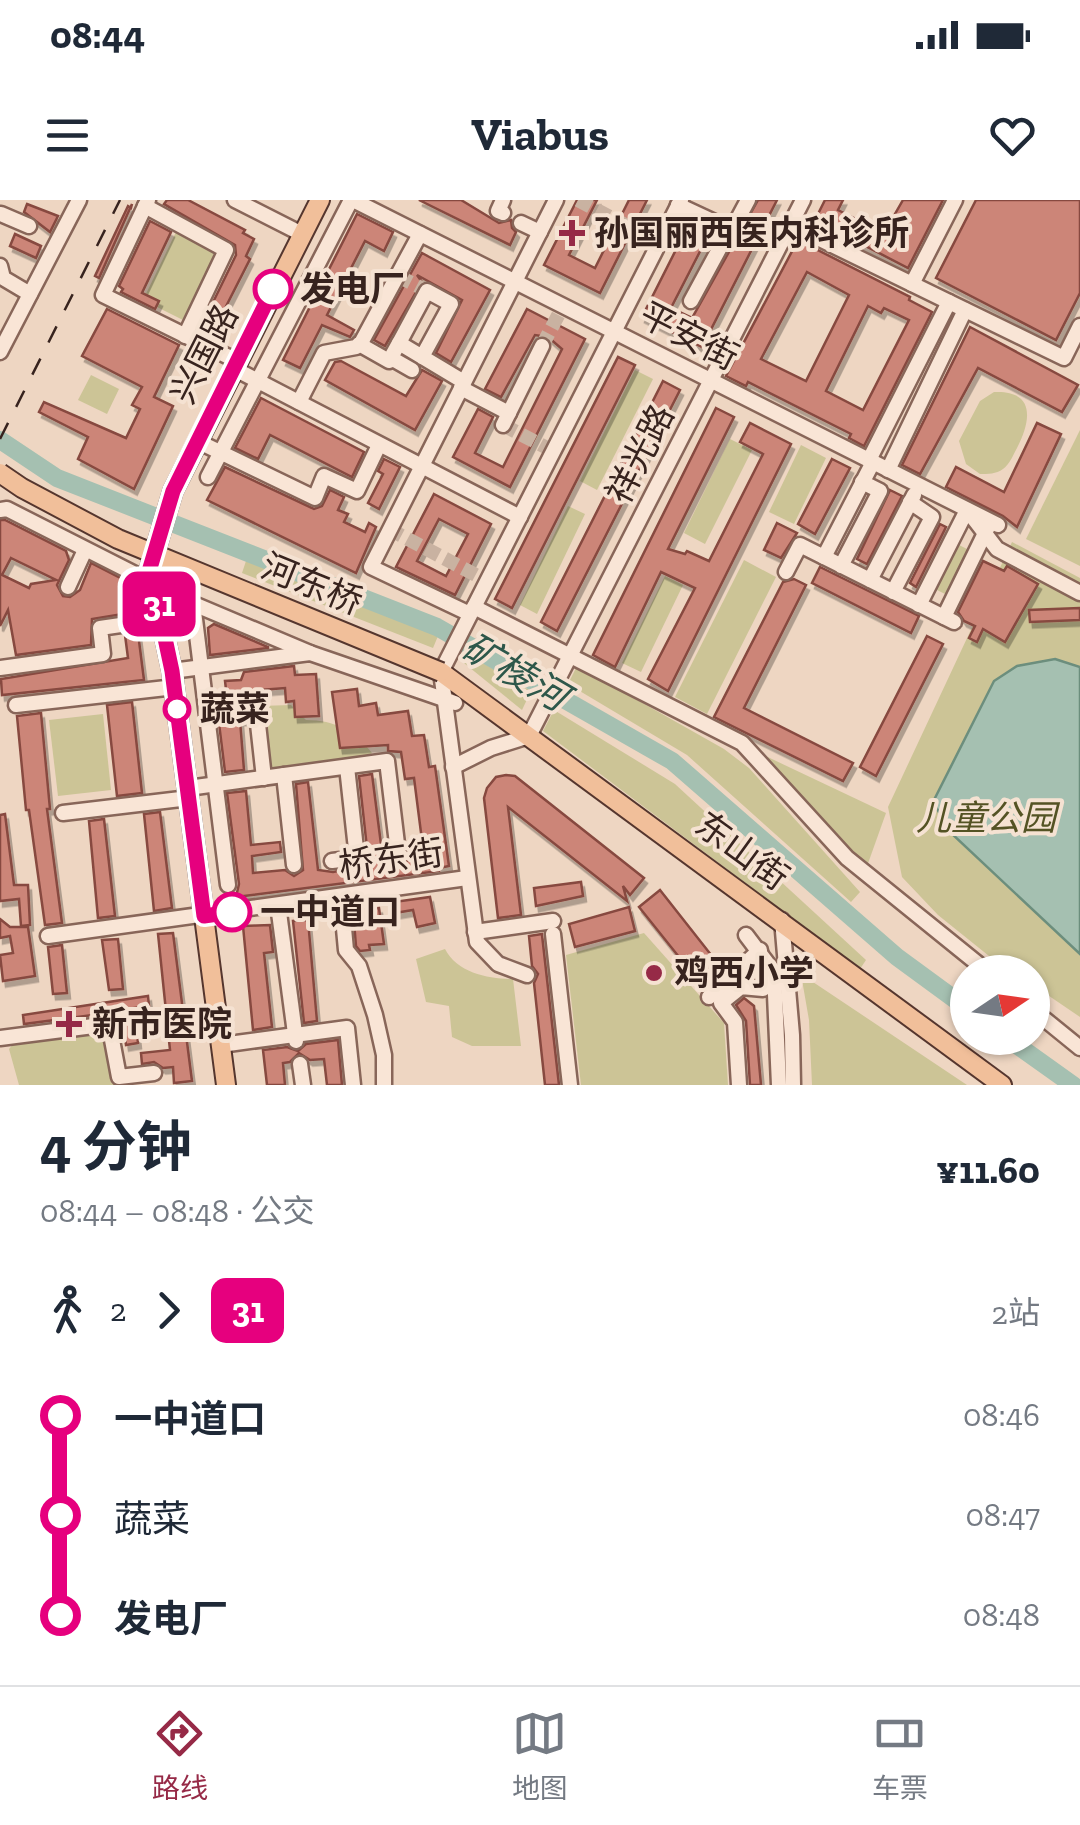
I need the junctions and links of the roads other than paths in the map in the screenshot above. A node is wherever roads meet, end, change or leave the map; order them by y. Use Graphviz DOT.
graph roads {
  1 [pos="7,200"];
  2 [pos="79,200"];
  3 [pos="234,200"];
  4 [pos="320,200"];
  5 [pos="352,200"];
  6 [pos="556,200"];
  7 [pos="748,200"];
  8 [pos="804,200"];
  9 [pos="955,200"];
  10 [pos="680,202"];
  11 [pos="146,203"];
  12 [pos="0,215"];
  13 [pos="521,223"];
  14 [pos="791,224"];
  15 [pos="29,226"];
  16 [pos="730,229"];
  17 [pos="540,232"];
  18 [pos="302,234"];
  19 [pos="420,234"];
  20 [pos="0,266"];
  21 [pos="515,282"];
  22 [pos="912,284"];
  23 [pos="30,294"];
  24 [pos="691,301"];
  25 [pos="948,302"];
  26 [pos="965,310"];
  27 [pos="1080,326"];
  28 [pos="614,332"];
  29 [pos="185,336"];
  30 [pos="399,343"];
  31 [pos="542,346"];
  32 [pos="0,352"];
  33 [pos="366,353"];
  34 [pos="421,356"];
  35 [pos="235,364"];
  36 [pos="399,367"];
  37 [pos="711,380"];
  38 [pos="258,381"];
  39 [pos="463,385"];
  40 [pos="299,402"];
  41 [pos="197,441"];
  42 [pos="380,444"];
  43 [pos="221,452"];
  44 [pos="871,461"];
  45 [pos="421,466"];
  46 [pos="888,470"];
  47 [pos="0,472"];
  48 [pos="208,476"];
  49 [pos="862,482"];
  50 [pos="919,485"];
  51 [pos="910,502"];
  52 [pos="0,510"];
  53 [pos="967,510"];
  54 [pos="520,517"];
  55 [pos="991,527"];
  56 [pos="887,547"];
  57 [pos="85,550"];
  58 [pos="824,557"];
  59 [pos="910,560"];
  60 [pos="842,566"];
  61 [pos="786,572"];
  62 [pos="870,580"];
  63 [pos="154,585"];
  64 [pos="68,588"];
  65 [pos="893,592"];
  66 [pos="1080,593"];
  67 [pos="193,604"];
  68 [pos="919,605"];
  69 [pos="473,609"];
  70 [pos="162,619"];
  71 [pos="310,653"];
  72 [pos="571,654"];
  73 [pos="0,668"];
  74 [pos="201,668"];
  75 [pos="443,668"];
  76 [pos="173,679"];
  77 [pos="450,701"];
  78 [pos="16,705"];
  79 [pos="256,706"];
  80 [pos="529,736"];
  81 [pos="347,767"];
  82 [pos="453,768"];
  83 [pos="284,775"];
  84 [pos="264,778"];
  85 [pos="216,784"];
  86 [pos="189,793"];
  87 [pos="63,813"];
  88 [pos="398,852"];
  89 [pos="332,861"];
  90 [pos="294,865"];
  91 [pos="467,878"];
  92 [pos="228,884"];
  93 [pos="341,896"];
  94 [pos="278,905"];
  95 [pos="204,916"];
  96 [pos="782,920"];
  97 [pos="475,932"];
  98 [pos="746,935"];
  99 [pos="48,936"];
  100 [pos="760,950"];
  101 [pos="967,955"];
  102 [pos="527,974"];
  103 [pos="774,979"];
  104 [pos="709,997"];
  105 [pos="1050,1024"];
  106 [pos="0,1038"];
  107 [pos="296,1038"];
  108 [pos="220,1045"];
  109 [pos="1080,1048"];
  110 [pos="300,1064"];
  111 [pos="154,1073"];
  112 [pos="786,1079"];
  113 [pos="226,1085"];
  114 [pos="303,1085"];
  115 [pos="353,1085"];
  116 [pos="384,1085"];
  117 [pos="570,1085"];
  118 [pos="739,1085"];
  119 [pos="1002,1085"];
  1 -- 12 [label="street"];
  2 -- 23 [label="street"];
  3 -- 18 [label="street"];
  4 -- 18 [label="main road, 兴国路"];
  5 -- 19 [label="street, 平安街"];
  5 -- 38 [label="street"];
  6 -- 17 [label="street"];
  7 -- 16 [label="street"];
  8 -- 14 [label="street, 祥光路"];
  9 -- 22 [label="street"];
  10 -- 16 [label="street"];
  10 -- 28 [label="street"];
  11 -- 29 [label="street"];
  11 -- 29 [label="street"];
  12 -- 15 [label="street"];
  13 -- 17 [label="street"];
  14 -- 22 [label="street"];
  14 -- 37 [label="street, 祥光路"];
  16 -- 24 [label="street"];
  17 -- 21 [label="street"];
  18 -- 35 [label="main road, 兴国路"];
  19 -- 21 [label="street, 平安街"];
  19 -- 33 [label="street"];
  20 -- 23 [label="street"];
  21 -- 28 [label="street, 平安街"];
  21 -- 39 [label="street"];
  22 -- 25 [label="street"];
  23 -- 32 [label="street"];
  25 -- 26 [label="street"];
  25 -- 44 [label="street"];
  26 -- 27 [label="street"];
  26 -- 46 [label="street"];
  28 -- 37 [label="street, 平安街"];
  28 -- 54 [label="street"];
  29 -- 35 [label="street"];
  30 -- 34 [label="street"];
  30 -- 34 [label="street"];
  30 -- 36 [label="street"];
  31 -- 39 [label="street"];
  33 -- 36 [label="street"];
  33 -- 40 [label="street"];
  34 -- 36 [label="street"];
  34 -- 39 [label="street"];
  35 -- 38 [label="street"];
  35 -- 41 [label="main road, 兴国路"];
  37 -- 44 [label="street, 平安街"];
  37 -- 72 [label="street, 祥光路"];
  38 -- 40 [label="street"];
  38 -- 43 [label="street"];
  39 -- 45 [label="street"];
  40 -- 42 [label="street"];
  41 -- 43 [label="street"];
  41 -- 63 [label="main road, 兴国路"];
  42 -- 43 [label="street"];
  42 -- 45 [label="street"];
  43 -- 48 [label="street"];
  44 -- 46 [label="street, 平安街"];
  44 -- 49 [label="street"];
  45 -- 54 [label="street"];
  45 -- 69 [label="street"];
  46 -- 50 [label="street, 平安街"];
  47 -- 75 [label="main road, 河东桥, bridge"];
  49 -- 58 [label="street"];
  49 -- 60 [label="street"];
  50 -- 51 [label="street"];
  50 -- 53 [label="street, 平安街"];
  51 -- 56 [label="street"];
  51 -- 59 [label="street"];
  52 -- 57 [label="street"];
  53 -- 55 [label="street, 平安街"];
  53 -- 68 [label="street"];
  54 -- 69 [label="street"];
  55 -- 66 [label="street, 平安街"];
  55 -- 68 [label="street"];
  56 -- 59 [label="street"];
  56 -- 62 [label="street"];
  57 -- 63 [label="street"];
  57 -- 64 [label="street"];
  58 -- 60 [label="street"];
  58 -- 61 [label="street"];
  59 -- 65 [label="street"];
  60 -- 62 [label="street"];
  62 -- 65 [label="street"];
  63 -- 67 [label="street"];
  63 -- 70 [label="main road, 兴国路"];
  65 -- 68 [label="street"];
  67 -- 71 [label="street"];
  67 -- 74 [label="street"];
  69 -- 72 [label="street"];
  69 -- 75 [label="street"];
  70 -- 73 [label="street"];
  70 -- 76 [label="main road, 兴国路"];
  71 -- 74 [label="street"];
  71 -- 77 [label="street"];
  72 -- 80 [label="street, 祥光路"];
  72 -- 101 [label="street"];
  74 -- 76 [label="street"];
  74 -- 85 [label="street"];
  75 -- 77 [label="street"];
  75 -- 80 [label="main road, 东山街"];
  76 -- 78 [label="street"];
  76 -- 86 [label="main road, 兴国路"];
  77 -- 82 [label="street"];
  79 -- 84 [label="street"];
  80 -- 82 [label="street"];
  80 -- 96 [label="main road, 东山街"];
  81 -- 83 [label="street"];
  81 -- 88 [label="street"];
  81 -- 89 [label="street"];
  82 -- 91 [label="street"];
  83 -- 84 [label="street"];
  83 -- 90 [label="street"];
  84 -- 85 [label="street"];
  85 -- 86 [label="street"];
  85 -- 92 [label="street"];
  86 -- 87 [label="street"];
  86 -- 95 [label="main road, 兴国路"];
  91 -- 93 [label="street, 桥东街"];
  91 -- 97 [label="street"];
  93 -- 94 [label="street, 桥东街"];
  93 -- 116 [label="street"];
  94 -- 95 [label="street, 桥东街"];
  94 -- 107 [label="street"];
  95 -- 99 [label="street, 桥东街"];
  95 -- 108 [label="main road, 兴国路"];
  96 -- 112 [label="street"];
  96 -- 119 [label="main road, 东山街"];
  97 -- 102 [label="street"];
  97 -- 117 [label="street"];
  98 -- 100 [label="street"];
  100 -- 103 [label="street"];
  100 -- 104 [label="street"];
  103 -- 112 [label="street"];
  103 -- 118 [label="street"];
  105 -- 109 [label="street"];
  106 -- 111 [label="street"];
  107 -- 108 [label="street"];
  107 -- 115 [label="street"];
  108 -- 113 [label="main road, 兴国路"];
  110 -- 114 [label="street"];
}
